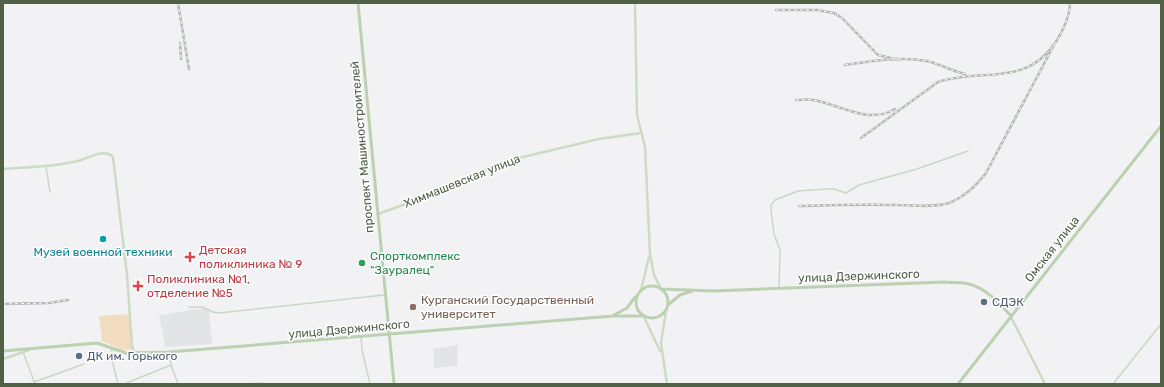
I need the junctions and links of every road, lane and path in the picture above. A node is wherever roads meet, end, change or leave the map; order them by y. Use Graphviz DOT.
graph roads {
  1 [pos="358,3"];
  2 [pos="635,3"];
  3 [pos="1161,126"];
  4 [pos="641,133"];
  5 [pos="968,151"];
  6 [pos="46,165"];
  7 [pos="3,169"];
  8 [pos="50,192"];
  9 [pos="378,214"];
  10 [pos="650,254"];
  11 [pos="779,288"];
  12 [pos="661,289"];
  13 [pos="641,290"];
  14 [pos="696,290"];
  15 [pos="638,294"];
  16 [pos="385,295"];
  17 [pos="668,305"];
  18 [pos="189,307"];
  19 [pos="666,310"];
  20 [pos="613,316"];
  21 [pos="643,316"];
  22 [pos="1011,316"];
  23 [pos="1161,324"];
  24 [pos="389,335"];
  25 [pos="361,337"];
  26 [pos="112,348"];
  27 [pos="3,351"];
  28 [pos="22,351"];
  29 [pos="169,352"];
  30 [pos="134,353"];
  31 [pos="662,355"];
  32 [pos="3,359"];
  33 [pos="84,364"];
  34 [pos="171,365"];
  35 [pos="34,383"];
  36 [pos="262,383"];
  37 [pos="118,384"];
  38 [pos="124,384"];
  39 [pos="178,384"];
  40 [pos="245,384"];
  41 [pos="370,384"];
  42 [pos="394,384"];
  43 [pos="667,384"];
  44 [pos="958,384"];
  45 [pos="1045,384"];
  46 [pos="1113,384"];
  1 -- 9 [label="main road, проспект Машиностроителей"];
  2 -- 4 [label="main road"];
  3 -- 22 [label="main road, Омская улица"];
  4 -- 9 [label="main road, Химмашевская улица"];
  4 -- 10 [label="main road"];
  5 -- 11 [label="street"];
  6 -- 7 [label="main road"];
  6 -- 8 [label="street"];
  6 -- 30 [label="main road"];
  9 -- 16 [label="main road, проспект Машиностроителей"];
  10 -- 12 [label="main road"];
  10 -- 13 [label="main road"];
  11 -- 14 [label="main road, улица Дзержинского"];
  11 -- 22 [label="main road, улица Дзержинского"];
  12 -- 13 [label="main road"];
  12 -- 14 [label="main road, улица Дзержинского"];
  12 -- 17 [label="main road"];
  13 -- 15 [label="main road"];
  14 -- 17 [label="main road, улица Дзержинского"];
  15 -- 20 [label="main road, улица Дзержинского"];
  15 -- 21 [label="main road"];
  16 -- 18 [label="street"];
  16 -- 24 [label="main road, проспект Машиностроителей"];
  17 -- 19 [label="main road"];
  19 -- 21 [label="main road"];
  19 -- 31 [label="main road"];
  20 -- 21 [label="main road, улица Дзержинского"];
  20 -- 24 [label="main road, улица Дзержинского"];
  21 -- 31 [label="main road"];
  22 -- 44 [label="main road, Омская улица"];
  22 -- 45 [label="main road"];
  23 -- 46 [label="street"];
  24 -- 25 [label="main road, улица Дзержинского"];
  24 -- 42 [label="main road, проспект Машиностроителей"];
  25 -- 29 [label="main road, улица Дзержинского"];
  25 -- 41 [label="street"];
  26 -- 28 [label="main road, улица Дзержинского"];
  26 -- 30 [label="main road, улица Дзержинского"];
  26 -- 37 [label="street"];
  27 -- 28 [label="main road, улица Дзержинского"];
  28 -- 32 [label="main road"];
  28 -- 35 [label="street"];
  29 -- 30 [label="main road, улица Дзержинского"];
  29 -- 34 [label="street"];
  31 -- 43 [label="main road"];
  33 -- 35 [label="street"];
  34 -- 38 [label="street"];
  34 -- 39 [label="street"];
  36 -- 40 [label="street"];
}
